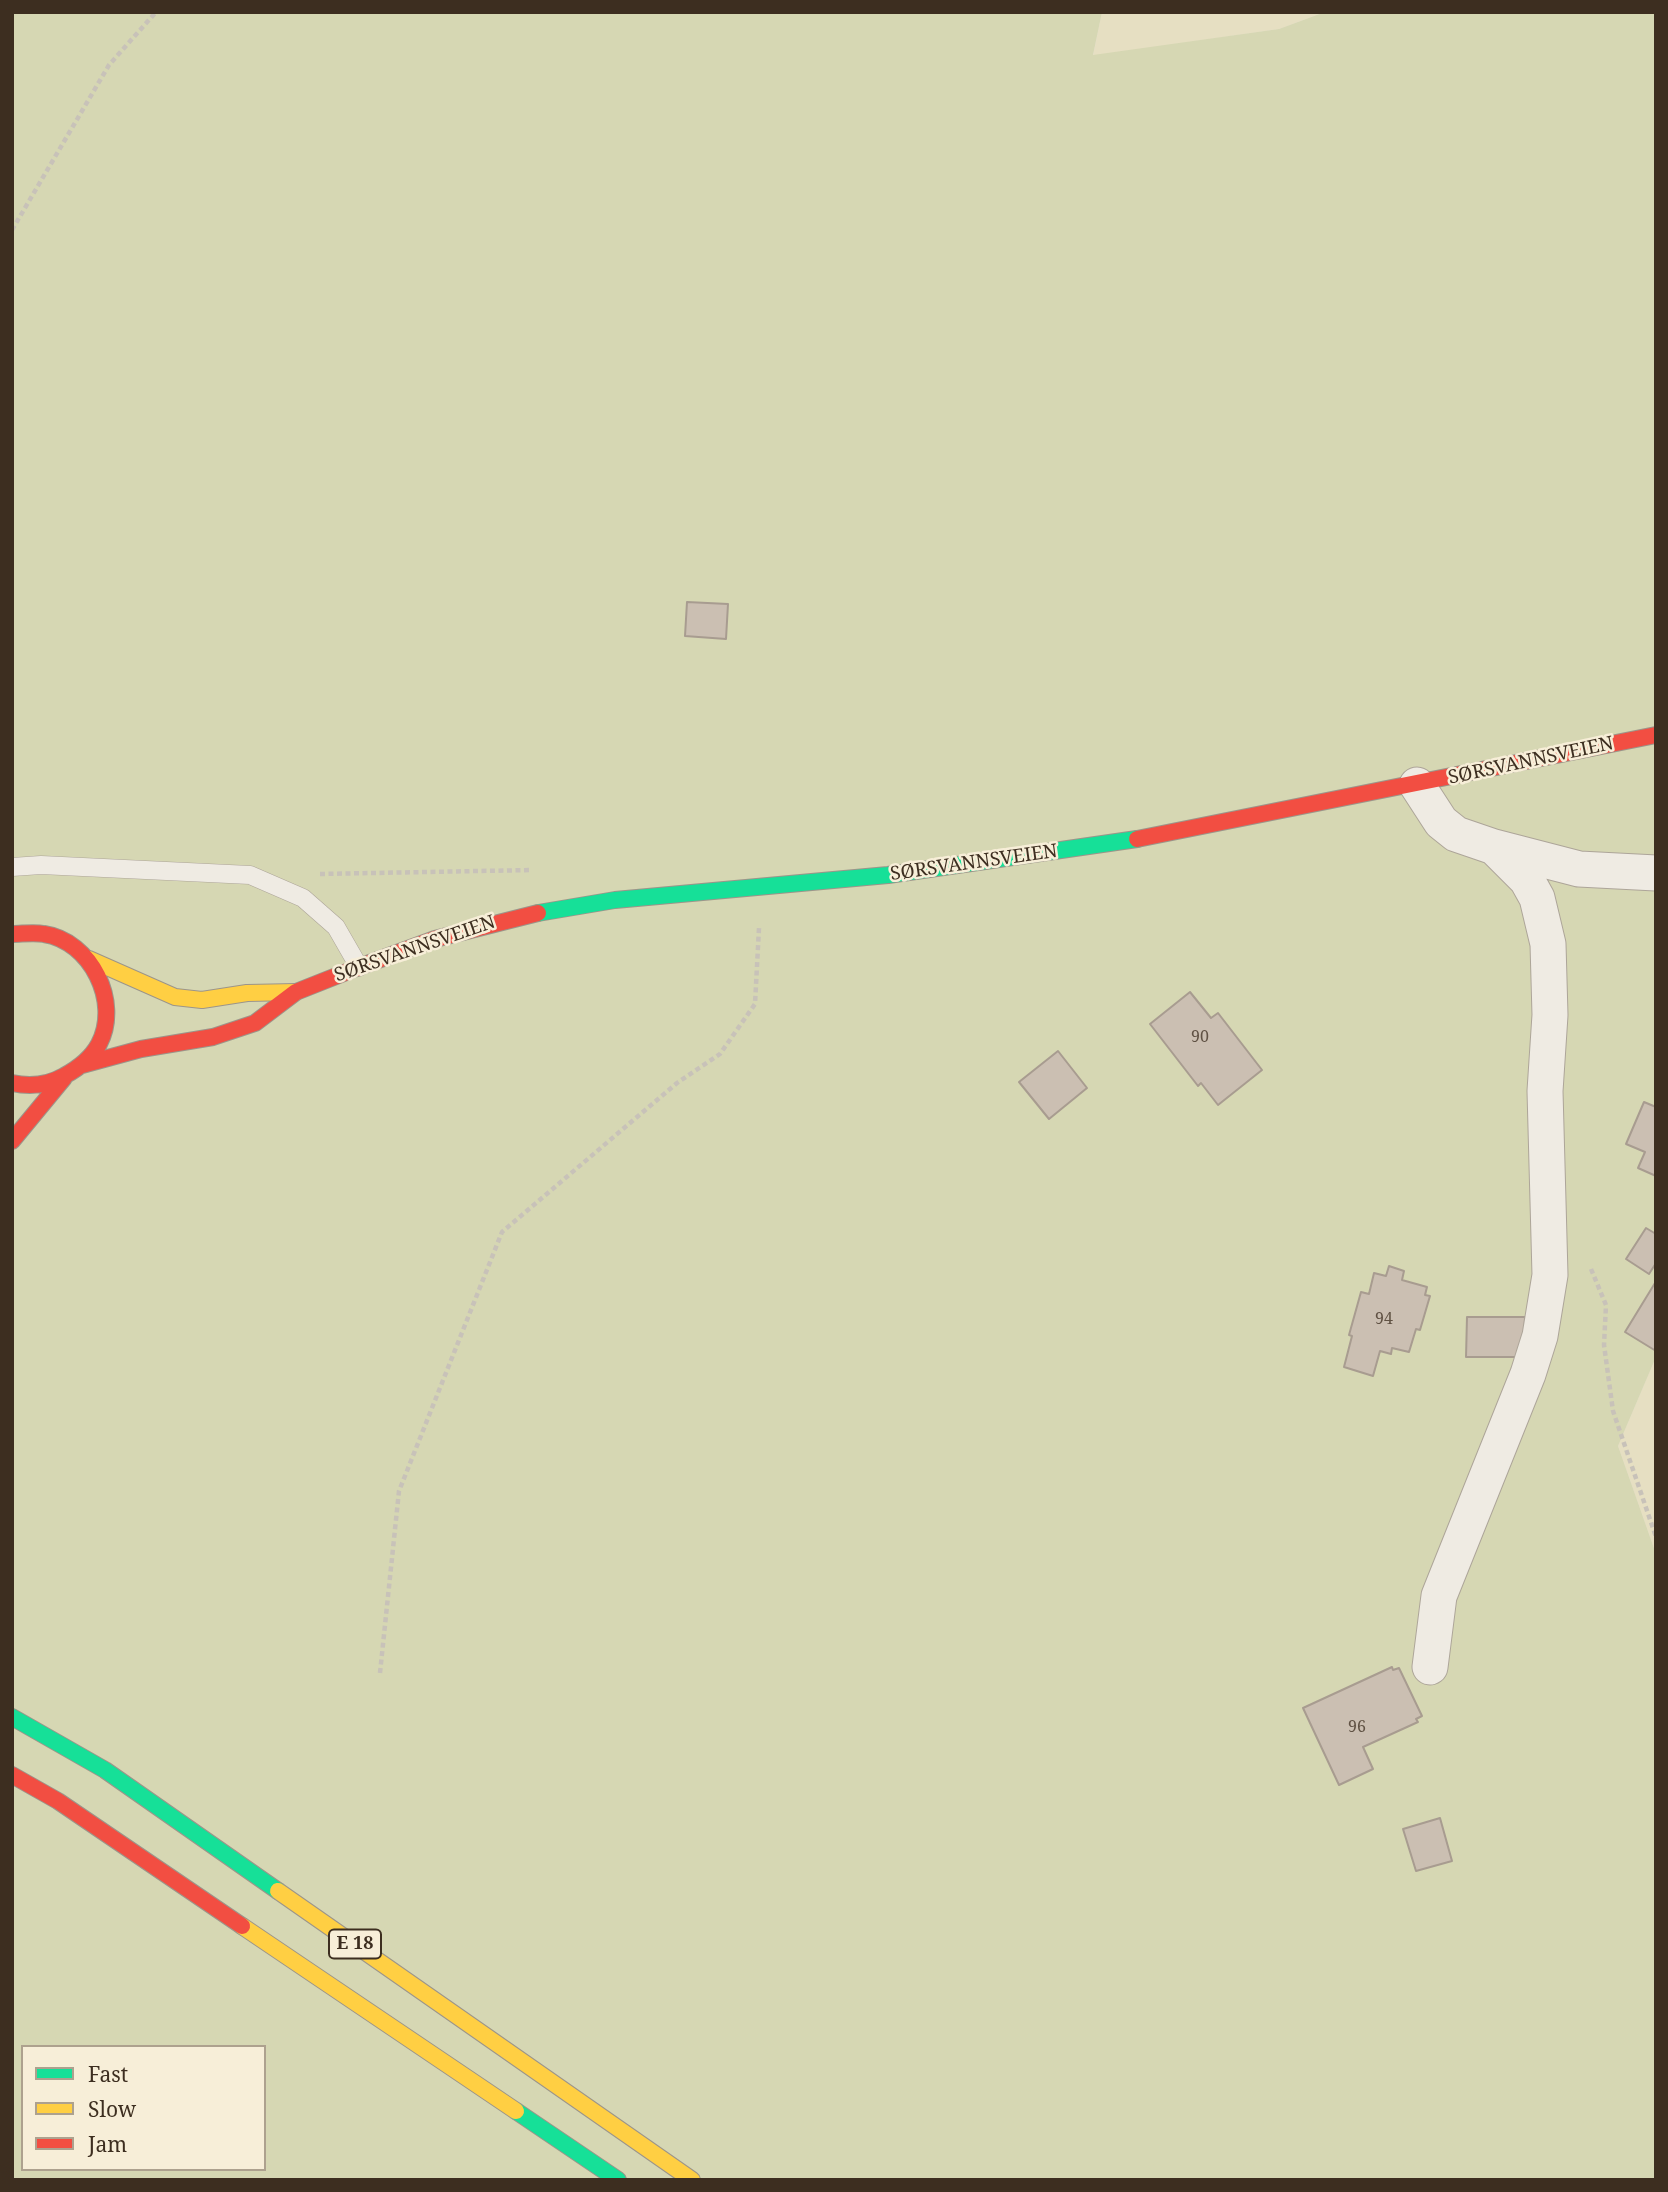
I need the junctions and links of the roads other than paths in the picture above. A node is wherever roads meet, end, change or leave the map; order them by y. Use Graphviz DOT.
graph roads {
  1 [pos="1656,734"];
  2 [pos="1417,785"];
  3 [pos="1494,847"];
  4 [pos="12,867"];
  5 [pos="1656,873"];
  6 [pos="12,934"];
  7 [pos="89,959"];
  8 [pos="359,967"];
  9 [pos="296,992"];
  10 [pos="82,1065"];
  11 [pos="64,1078"];
  12 [pos="12,1083"];
  13 [pos="12,1141"];
  14 [pos="1430,1667"];
  15 [pos="12,1700"];
  16 [pos="12,1717"];
  17 [pos="105,1770"];
  18 [pos="12,1775"];
  19 [pos="618,2180"];
  20 [pos="692,2180"];
  1 -- 2 [label="main road, SØRSVANNSVEIEN"];
  2 -- 3 [label="street"];
  2 -- 8 [label="main road, SØRSVANNSVEIEN"];
  3 -- 5 [label="street"];
  3 -- 14 [label="street"];
  4 -- 8 [label="lane"];
  6 -- 7 [label="main road, SØRSVANNSVEIEN"];
  7 -- 9 [label="main road, SØRSVANNSVEIEN"];
  7 -- 10 [label="main road"];
  8 -- 9 [label="main road, SØRSVANNSVEIEN"];
  9 -- 10 [label="main road, SØRSVANNSVEIEN"];
  10 -- 11 [label="main road"];
  11 -- 12 [label="main road"];
  11 -- 13 [label="main road"];
  15 -- 17 [label="main road, E 18"];
  16 -- 17 [label="main road, E 18"];
  17 -- 20 [label="main road, E 18"];
  18 -- 19 [label="main road, E 18"];
}
